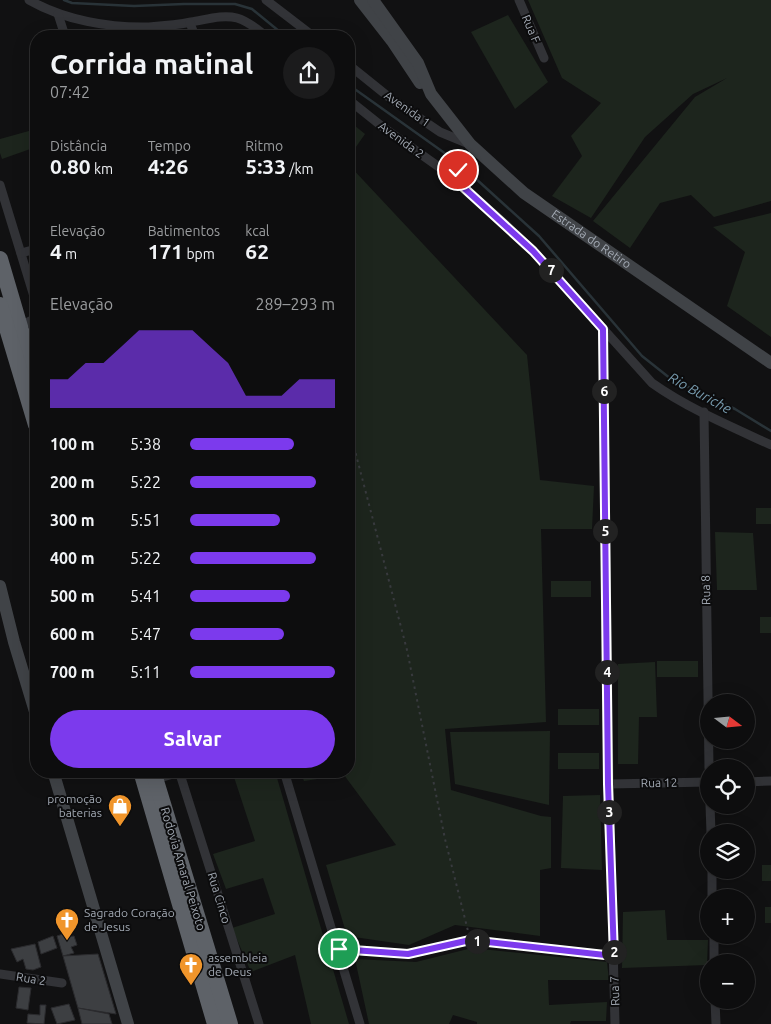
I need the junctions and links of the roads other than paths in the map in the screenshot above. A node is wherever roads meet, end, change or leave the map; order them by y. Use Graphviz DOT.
graph roads {
  1 [pos="29,0"];
  2 [pos="266,0"];
  3 [pos="360,0"];
  4 [pos="373,0"];
  5 [pos="519,0"];
  6 [pos="58,14"];
  7 [pos="190,23"];
  8 [pos="63,30"];
  9 [pos="193,30"];
  10 [pos="257,30"];
  11 [pos="305,30"];
  12 [pos="544,58"];
  13 [pos="355,70"];
  14 [pos="431,94"];
  15 [pos="355,104"];
  16 [pos="473,147"];
  17 [pos="455,174"];
  18 [pos="0,185"];
  19 [pos="30,251"];
  20 [pos="21,253"];
  21 [pos="0,259"];
  22 [pos="30,283"];
  23 [pos="0,305"];
  24 [pos="30,321"];
  25 [pos="20,326"];
  26 [pos="603,329"];
  27 [pos="30,360"];
  28 [pos="771,363"];
  29 [pos="30,405"];
  30 [pos="704,412"];
  31 [pos="771,445"];
  32 [pos="0,586"];
  33 [pos="30,694"];
  34 [pos="709,759"];
  35 [pos="55,778"];
  36 [pos="143,778"];
  37 [pos="155,778"];
  38 [pos="182,778"];
  39 [pos="286,778"];
  40 [pos="771,781"];
  41 [pos="700,782"];
  42 [pos="755,782"];
  43 [pos="608,784"];
  44 [pos="339,949"];
  45 [pos="614,956"];
  46 [pos="1,972"];
  47 [pos="62,984"];
  48 [pos="715,1009"];
  49 [pos="213,1022"];
  50 [pos="128,1024"];
  51 [pos="230,1024"];
  52 [pos="259,1024"];
  53 [pos="360,1024"];
  54 [pos="616,1024"];
  55 [pos="716,1024"];
  1 -- 6 [label="street"];
  2 -- 11 [label="street"];
  3 -- 14 [label="street, Estrada do Retiro"];
  4 -- 14 [label="street, Estrada do Retiro"];
  5 -- 12 [label="street, Rua F"];
  6 -- 7 [label="street"];
  6 -- 8 [label="street"];
  7 -- 9 [label="street"];
  7 -- 10 [label="street"];
  13 -- 16 [label="street, Avenida 1"];
  14 -- 16 [label="street, Estrada do Retiro"];
  15 -- 17 [label="street, Avenida 2"];
  16 -- 17 [label="street"];
  16 -- 28 [label="street, Estrada do Retiro"];
  17 -- 26 [label="street, Avenida 2"];
  18 -- 20 [label="street"];
  19 -- 20 [label="street"];
  20 -- 22 [label="street"];
  21 -- 25 [label="highway"];
  23 -- 29 [label="highway"];
  24 -- 25 [label="street"];
  25 -- 27 [label="highway"];
  26 -- 30 [label="street, Avenida 2"];
  26 -- 43 [label="street, Rua 7"];
  30 -- 31 [label="street, Avenida 2"];
  30 -- 34 [label="street, Rua 8"];
  32 -- 33 [label="street"];
  35 -- 50 [label="street"];
  36 -- 49 [label="highway, Rodovia Amaral Peixoto"];
  37 -- 51 [label="highway, Rodovia Amaral Peixoto"];
  38 -- 52 [label="street, Rua Cinco"];
  39 -- 44 [label="street"];
  40 -- 42 [label="street"];
  41 -- 43 [label="street, Rua 12"];
  43 -- 45 [label="street, Rua 7"];
  44 -- 45 [label="street"];
  44 -- 53 [label="street"];
  45 -- 54 [label="street, Rua 7"];
  46 -- 47 [label="street, Rua 2"];
  48 -- 55 [label="street"];
}
